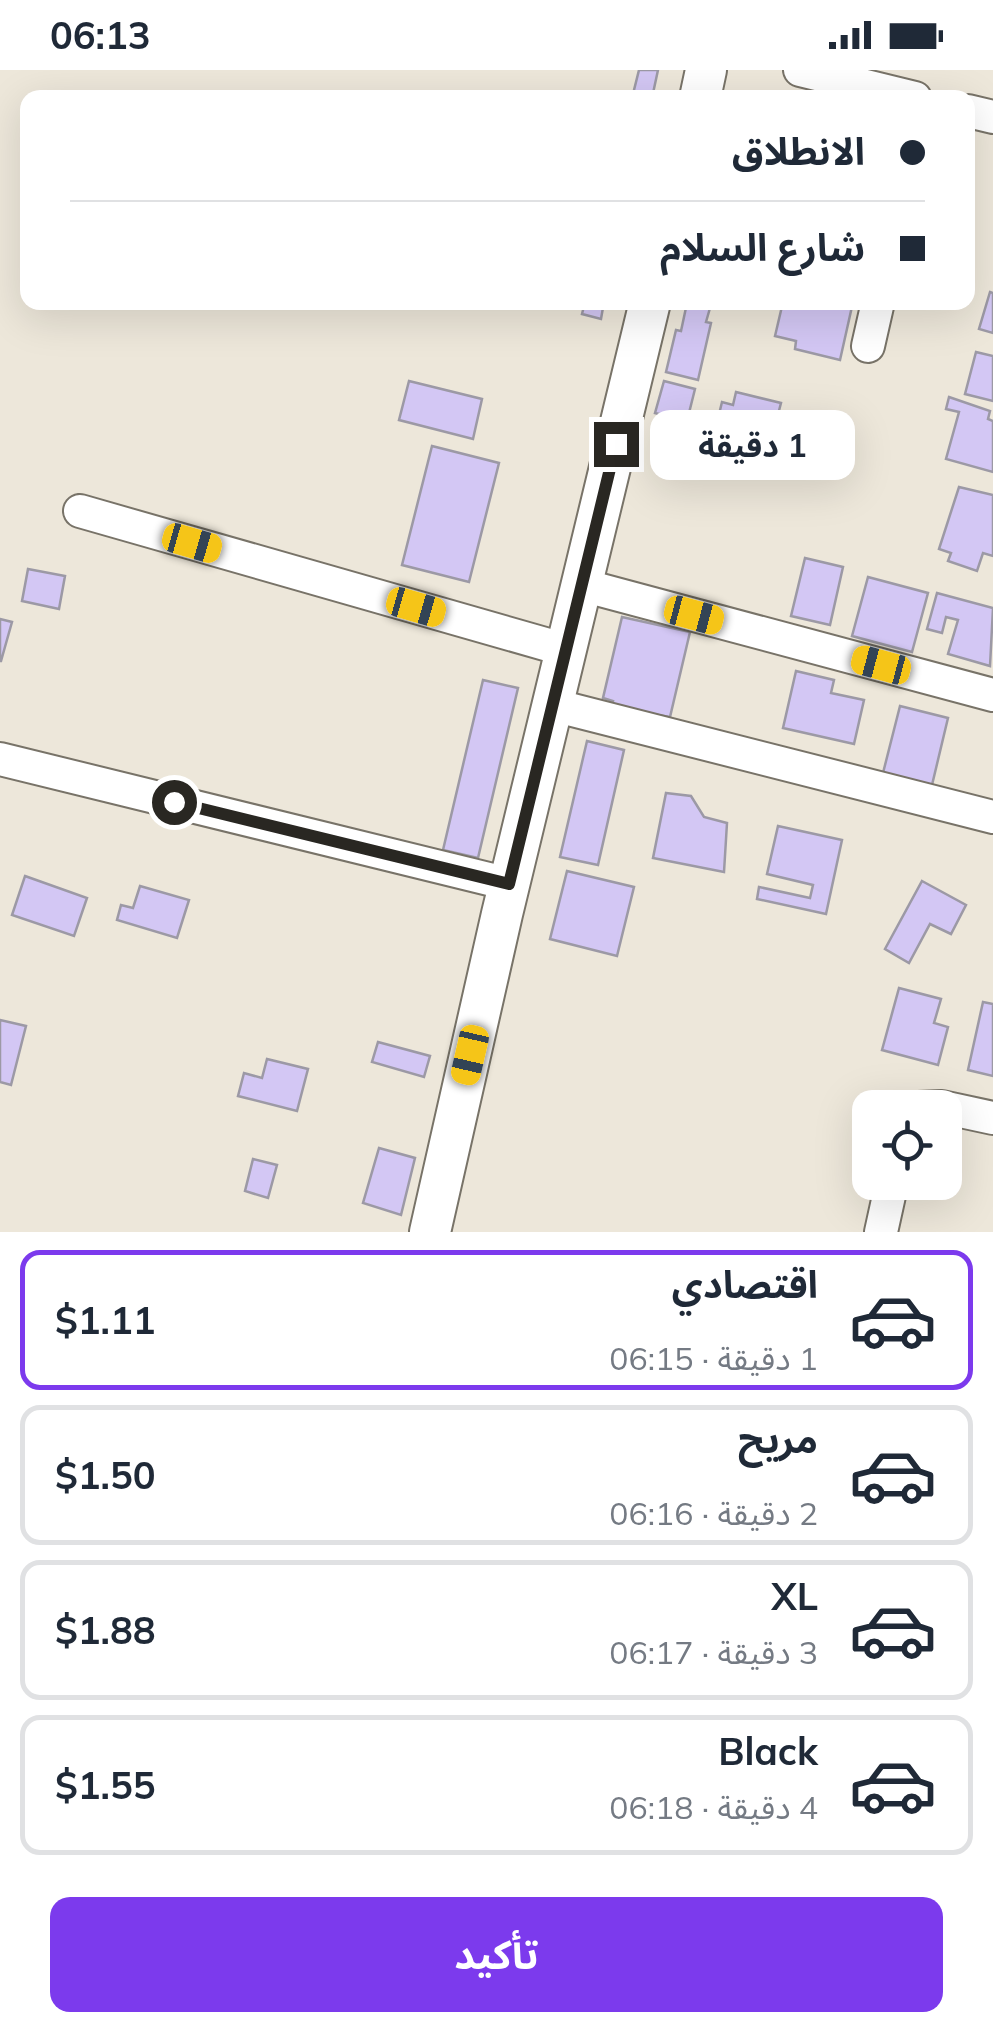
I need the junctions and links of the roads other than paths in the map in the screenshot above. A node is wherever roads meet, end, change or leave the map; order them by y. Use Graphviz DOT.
graph roads {
  1 [pos="800,70"];
  2 [pos="882,90"];
  3 [pos="648,310"];
  4 [pos="876,310"];
  5 [pos="868,346"];
  6 [pos="80,511"];
  7 [pos="582,585"];
  8 [pos="566,650"];
  9 [pos="993,695"];
  10 [pos="553,706"];
  11 [pos="0,759"];
  12 [pos="993,817"];
  13 [pos="509,884"];
  14 [pos="962,1111"];
  15 [pos="993,1118"];
  16 [pos="888,1200"];
  17 [pos="430,1232"];
  18 [pos="881,1232"];
  1 -- 2 [label="street"];
  3 -- 7 [label="main road"];
  4 -- 5 [label="street"];
  6 -- 8 [label="street"];
  7 -- 8 [label="main road"];
  7 -- 9 [label="street"];
  8 -- 10 [label="main road"];
  10 -- 12 [label="street"];
  10 -- 13 [label="main road"];
  11 -- 13 [label="street"];
  13 -- 17 [label="main road"];
  14 -- 15 [label="street"];
  16 -- 18 [label="street"];
}
